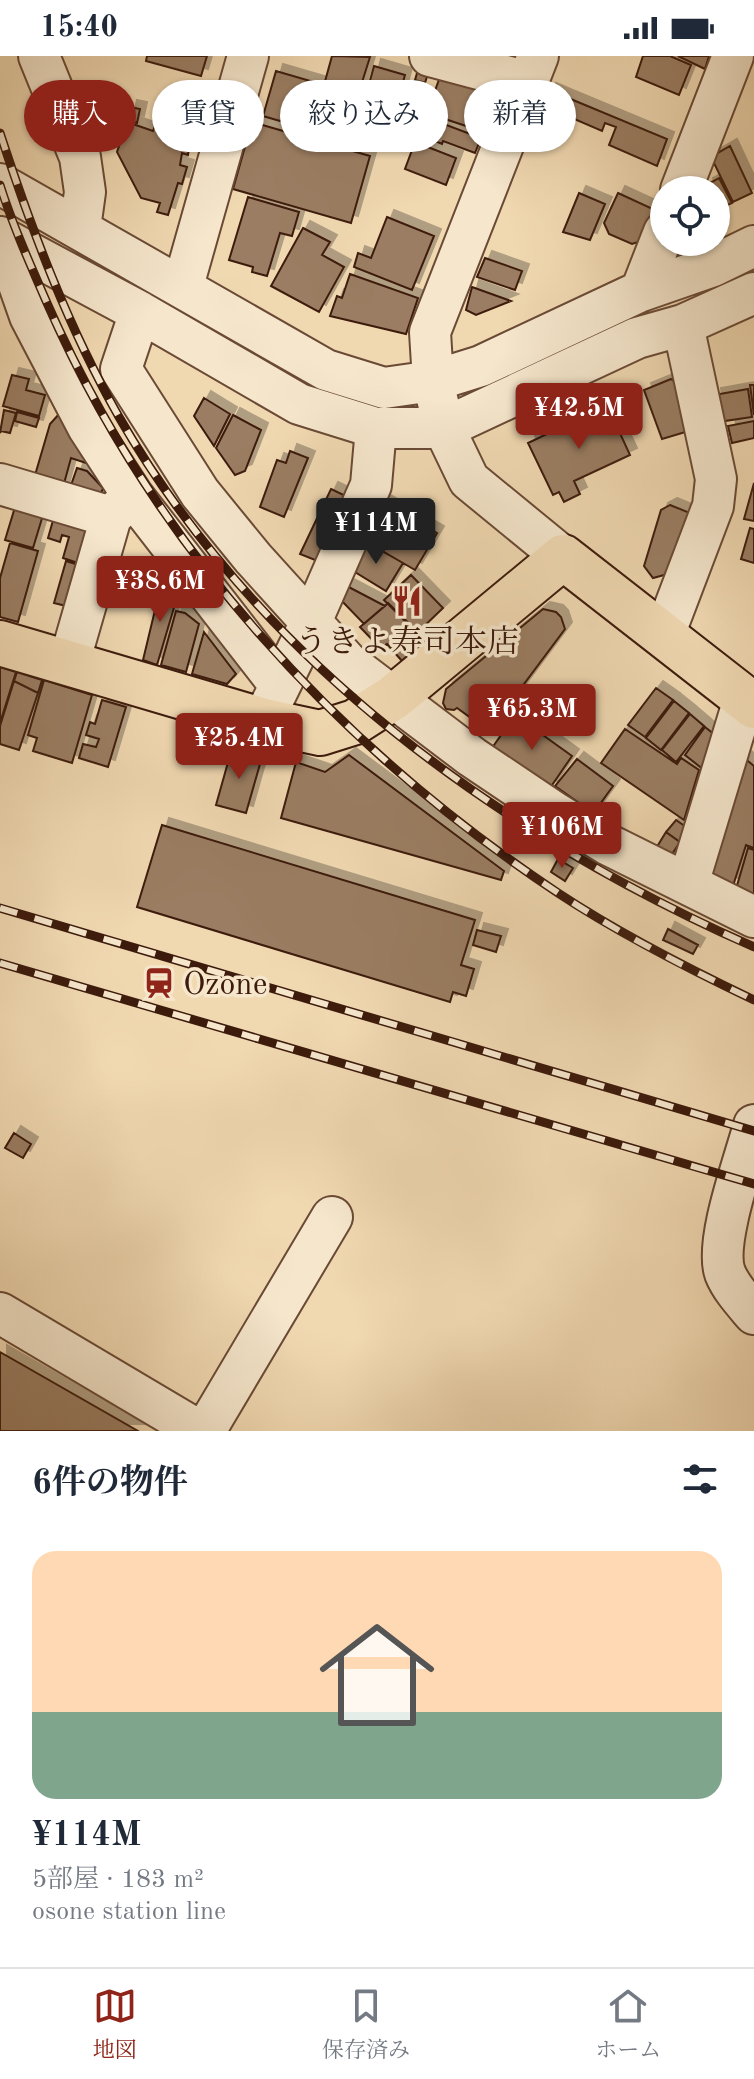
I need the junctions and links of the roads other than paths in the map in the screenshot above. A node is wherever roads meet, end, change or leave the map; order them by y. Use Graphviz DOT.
graph roads {
  1 [pos="39,56"];
  2 [pos="248,56"];
  3 [pos="430,56"];
  4 [pos="733,56"];
  5 [pos="533,69"];
  6 [pos="686,176"];
  7 [pos="0,184"];
  8 [pos="80,228"];
  9 [pos="1,238"];
  10 [pos="754,246"];
  11 [pos="655,256"];
  12 [pos="183,286"];
  13 [pos="641,291"];
  14 [pos="754,293"];
  15 [pos="140,312"];
  16 [pos="683,325"];
  17 [pos="433,381"];
  18 [pos="376,428"];
  19 [pos="444,428"];
  20 [pos="0,484"];
  21 [pos="122,506"];
  22 [pos="563,557"];
  23 [pos="311,622"];
  24 [pos="664,635"];
  25 [pos="0,643"];
  26 [pos="69,663"];
  27 [pos="394,697"];
  28 [pos="272,702"];
  29 [pos="749,702"];
  30 [pos="688,884"];
  31 [pos="754,917"];
  32 [pos="754,1125"];
  33 [pos="332,1217"];
  34 [pos="0,1313"];
  35 [pos="754,1314"];
  36 [pos="202,1431"];
  1 -- 8 [label="street"];
  2 -- 12 [label="street"];
  3 -- 5 [label="street"];
  4 -- 6 [label="street"];
  5 -- 17 [label="street"];
  7 -- 8 [label="street"];
  8 -- 12 [label="street"];
  9 -- 15 [label="street"];
  9 -- 21 [label="street"];
  10 -- 13 [label="street"];
  11 -- 13 [label="street"];
  12 -- 17 [label="street"];
  13 -- 17 [label="street"];
  14 -- 16 [label="street"];
  15 -- 18 [label="street"];
  15 -- 23 [label="street"];
  16 -- 19 [label="street"];
  16 -- 24 [label="street"];
  17 -- 19 [label="street"];
  18 -- 19 [label="street"];
  18 -- 23 [label="street"];
  19 -- 22 [label="street"];
  20 -- 21 [label="street"];
  21 -- 26 [label="street"];
  21 -- 28 [label="street"];
  22 -- 24 [label="main road"];
  22 -- 27 [label="main road"];
  23 -- 27 [label="street"];
  23 -- 28 [label="street"];
  24 -- 29 [label="main road"];
  25 -- 26 [label="main road"];
  26 -- 28 [label="main road"];
  27 -- 28 [label="main road"];
  27 -- 30 [label="street"];
  29 -- 30 [label="street"];
  30 -- 31 [label="street"];
  32 -- 35 [label="street"];
  33 -- 36 [label="street"];
  34 -- 36 [label="street"];
}
